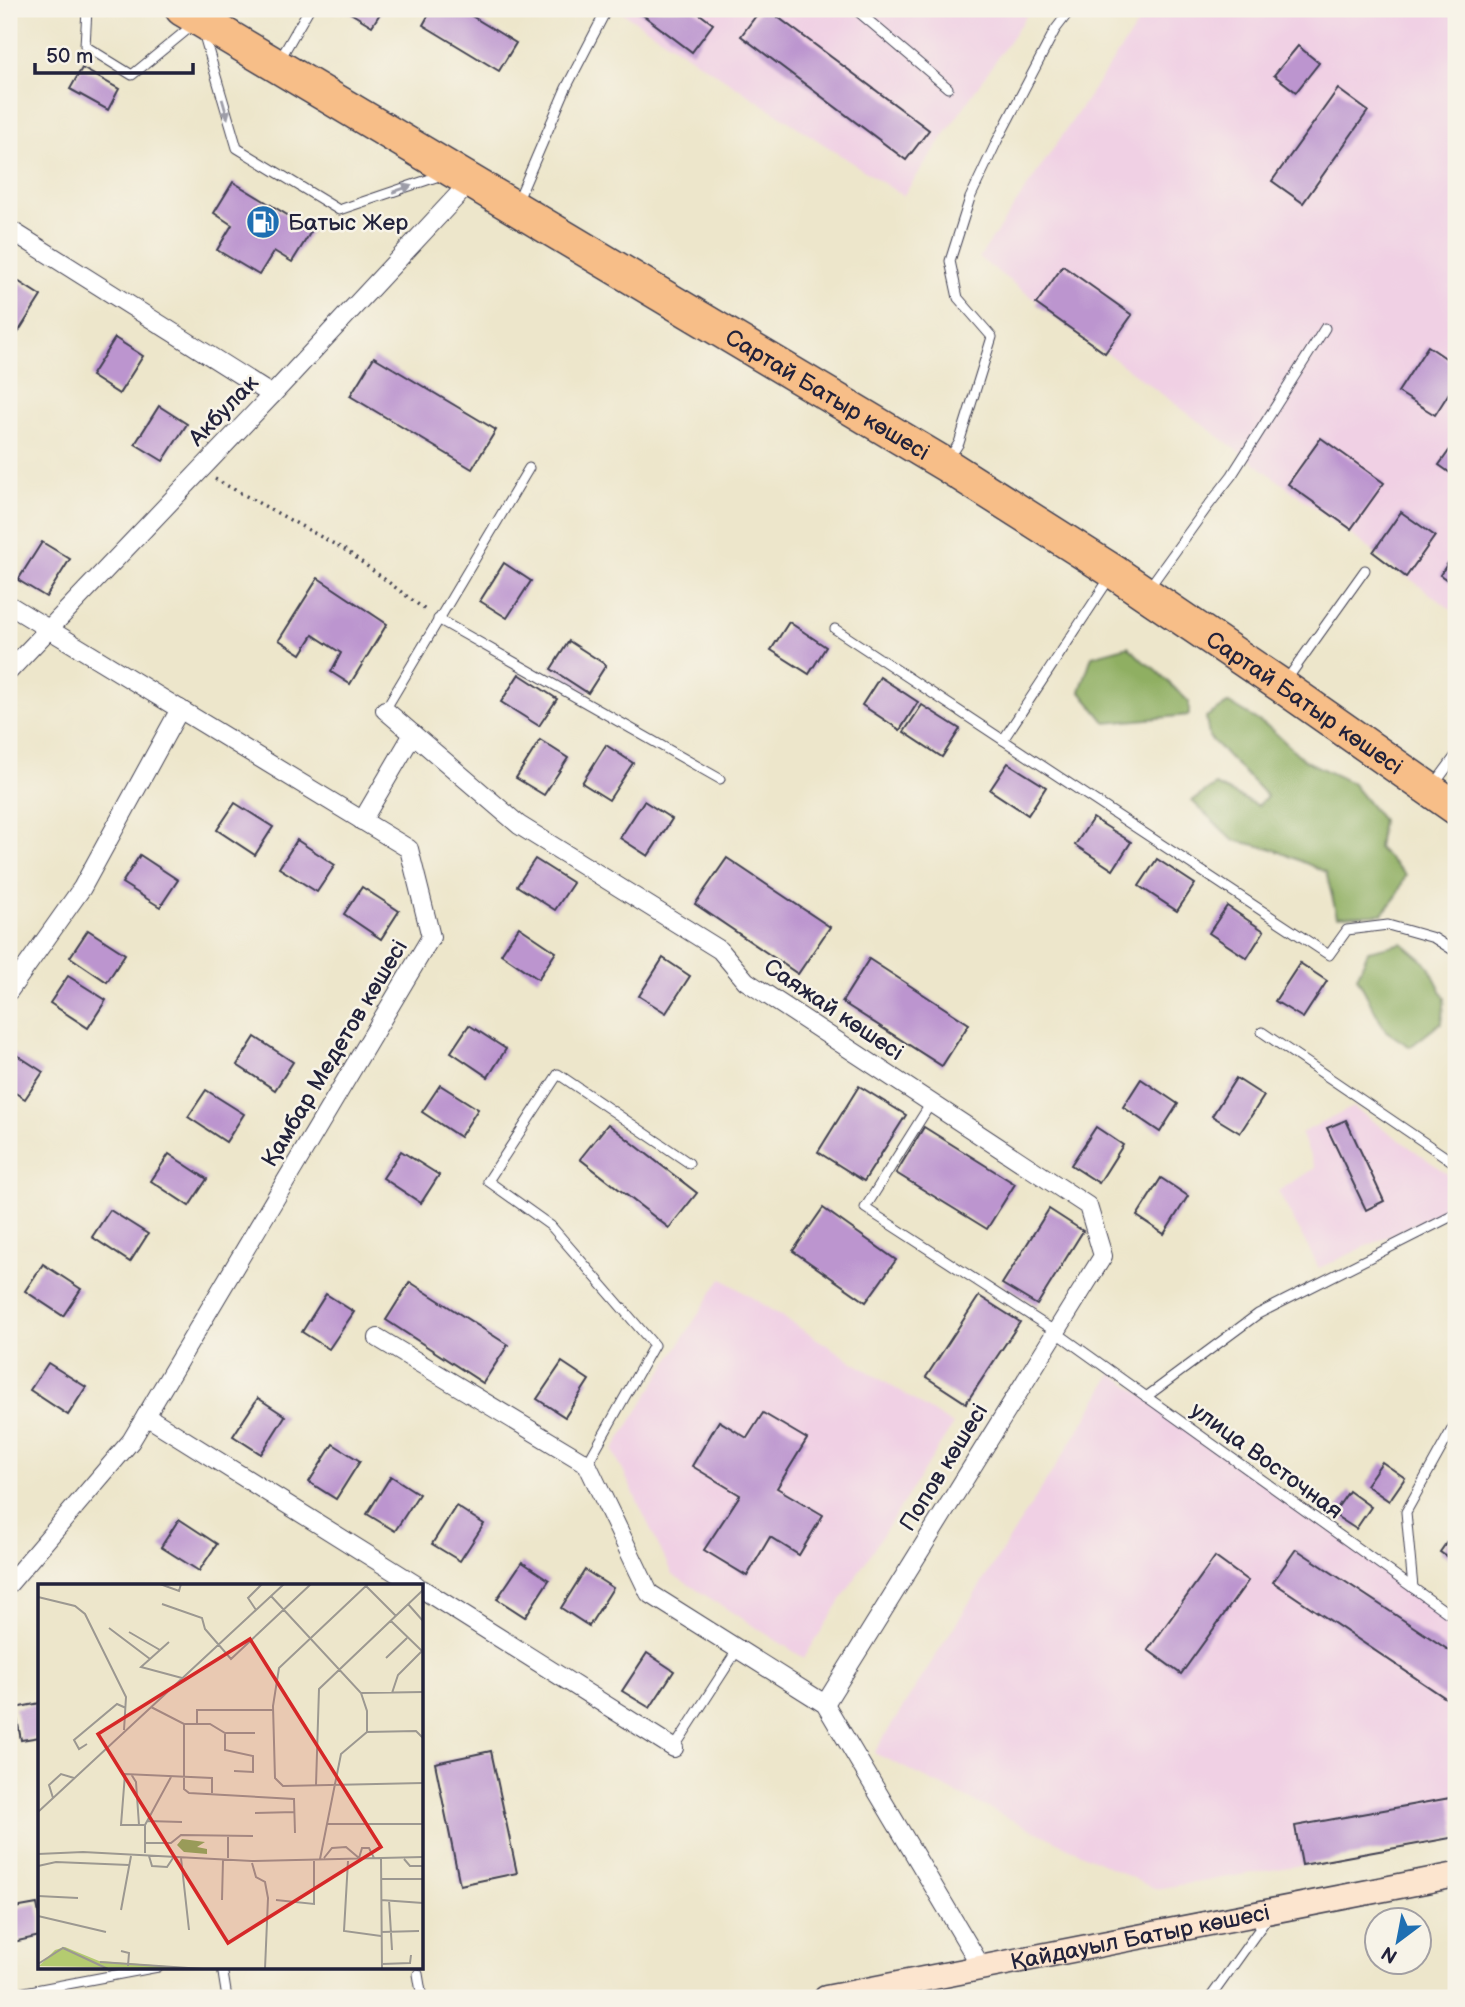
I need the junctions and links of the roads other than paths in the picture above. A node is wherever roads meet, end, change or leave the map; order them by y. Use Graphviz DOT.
graph roads {
  1 [pos="87,9"];
  2 [pos="309,9"];
  3 [pos="607,9"];
  4 [pos="855,9"];
  5 [pos="1071,9"];
  6 [pos="191,14"];
  7 [pos="276,65"];
  8 [pos="948,88"];
  9 [pos="462,176"];
  10 [pos="514,208"];
  11 [pos="9,229"];
  12 [pos="1325,328"];
  13 [pos="272,395"];
  14 [pos="946,465"];
  15 [pos="529,468"];
  16 [pos="1365,570"];
  17 [pos="1114,572"];
  18 [pos="1145,594"];
  19 [pos="9,605"];
  20 [pos="438,619"];
  21 [pos="49,629"];
  22 [pos="835,629"];
  23 [pos="9,671"];
  24 [pos="1282,686"];
  25 [pos="180,709"];
  26 [pos="385,710"];
  27 [pos="413,734"];
  28 [pos="1003,740"];
  29 [pos="1456,755"];
  30 [pos="720,779"];
  31 [pos="1444,799"];
  32 [pos="362,821"];
  33 [pos="1456,952"];
  34 [pos="9,991"];
  35 [pos="1262,1032"];
  36 [pos="932,1103"];
  37 [pos="689,1163"];
  38 [pos="1456,1164"];
  39 [pos="1456,1214"];
  40 [pos="1103,1256"];
  41 [pos="1056,1332"];
  42 [pos="378,1338"];
  43 [pos="1146,1397"];
  44 [pos="146,1416"];
  45 [pos="1456,1422"];
  46 [pos="587,1464"];
  47 [pos="9,1584"];
  48 [pos="414,1584"];
  49 [pos="1413,1588"];
  50 [pos="424,1590"];
  51 [pos="1456,1609"];
  52 [pos="738,1649"];
  53 [pos="825,1704"];
  54 [pos="674,1748"];
  55 [pos="1456,1875"];
  56 [pos="1271,1911"];
  57 [pos="153,1968"];
  58 [pos="222,1968"];
  59 [pos="982,1968"];
  60 [pos="418,1974"];
  61 [pos="9,1995"];
  62 [pos="227,1998"];
  63 [pos="422,1998"];
  64 [pos="826,1998"];
  65 [pos="1210,1998"];
  1 -- 6 [label="lane"];
  2 -- 7 [label="lane"];
  3 -- 10 [label="lane"];
  4 -- 8 [label="lane"];
  5 -- 14 [label="lane"];
  6 -- 7 [label="highway, Сартай Батыр көшесі"];
  6 -- 9 [label="lane, one-way"];
  7 -- 9 [label="highway, Сартай Батыр көшесі"];
  9 -- 10 [label="highway, Сартай Батыр көшесі"];
  9 -- 13 [label="street, Акбулак"];
  10 -- 14 [label="highway, Сартай Батыр көшесі"];
  11 -- 13 [label="street"];
  12 -- 18 [label="lane"];
  13 -- 21 [label="street, Акбулак"];
  14 -- 17 [label="highway, Сартай Батыр көшесі"];
  15 -- 20 [label="lane"];
  16 -- 24 [label="lane"];
  17 -- 18 [label="highway, Сартай Батыр көшесі"];
  17 -- 28 [label="lane"];
  18 -- 24 [label="highway, Сартай Батыр көшесі"];
  19 -- 21 [label="street, Қамбар Медетов көшесі"];
  20 -- 26 [label="lane"];
  20 -- 30 [label="lane"];
  21 -- 23 [label="street, Акбулак"];
  21 -- 25 [label="street, Қамбар Медетов көшесі"];
  22 -- 28 [label="lane"];
  24 -- 31 [label="highway, Сартай Батыр көшесі"];
  25 -- 32 [label="street, Қамбар Медетов көшесі"];
  25 -- 34 [label="street"];
  26 -- 27 [label="street, Саяжай көшесі"];
  27 -- 32 [label="street"];
  27 -- 36 [label="street, Саяжай көшесі"];
  28 -- 33 [label="lane"];
  29 -- 31 [label="lane"];
  32 -- 44 [label="street, Қамбар Медетов көшесі"];
  35 -- 38 [label="lane"];
  36 -- 40 [label="street, Саяжай көшесі"];
  36 -- 41 [label="lane, улица Восточная"];
  37 -- 46 [label="lane"];
  39 -- 43 [label="lane"];
  40 -- 41 [label="street, Попов көшесі"];
  41 -- 43 [label="lane, улица Восточная"];
  41 -- 53 [label="street, Попов көшесі"];
  42 -- 46 [label="street"];
  43 -- 49 [label="lane, улица Восточная"];
  44 -- 47 [label="street, Қамбар Медетов көшесі"];
  44 -- 48 [label="street"];
  45 -- 49 [label="lane"];
  46 -- 52 [label="street"];
  49 -- 51 [label="lane, улица Восточная"];
  50 -- 54 [label="street"];
  52 -- 53 [label="street"];
  52 -- 54 [label="lane"];
  53 -- 59 [label="street"];
  55 -- 56 [label="street, Қайдауыл Батыр көшесі"];
  56 -- 59 [label="street, Қайдауыл Батыр көшесі"];
  56 -- 65 [label="lane"];
  57 -- 61 [label="lane"];
  58 -- 62 [label="lane"];
  59 -- 64 [label="street, Қайдауыл Батыр көшесі"];
  60 -- 63 [label="lane"];
}
